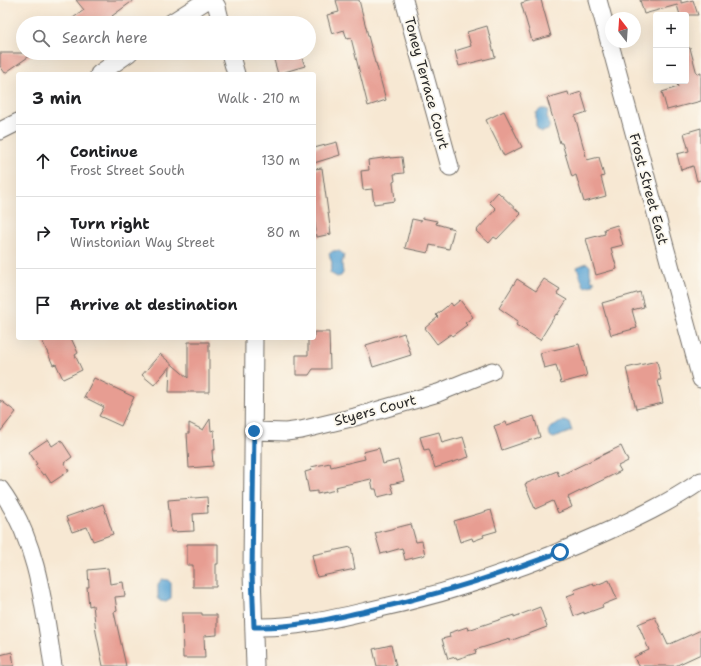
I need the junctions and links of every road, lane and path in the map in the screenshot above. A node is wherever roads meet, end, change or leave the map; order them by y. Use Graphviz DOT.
graph roads {
  1 [pos="207,0"];
  2 [pos="213,0"];
  3 [pos="404,0"];
  4 [pos="598,0"];
  5 [pos="182,16"];
  6 [pos="219,16"];
  7 [pos="119,60"];
  8 [pos="232,60"];
  9 [pos="102,72"];
  10 [pos="235,72"];
  11 [pos="16,123"];
  12 [pos="0,131"];
  13 [pos="450,167"];
  14 [pos="254,340"];
  15 [pos="492,372"];
  16 [pos="701,379"];
  17 [pos="254,431"];
  18 [pos="701,481"];
  19 [pos="0,489"];
  20 [pos="254,627"];
  21 [pos="53,666"];
  22 [pos="255,666"];
  1 -- 5 [label="street"];
  2 -- 6 [label="street"];
  3 -- 13 [label="street, Toney Terrace Court"];
  4 -- 16 [label="street, Frost Street East"];
  7 -- 9 [label="street"];
  8 -- 10 [label="street"];
  11 -- 12 [label="street"];
  14 -- 17 [label="street"];
  15 -- 17 [label="street, Styers Court"];
  17 -- 20 [label="street"];
  18 -- 20 [label="street"];
  19 -- 21 [label="street"];
  20 -- 22 [label="street"];
}
